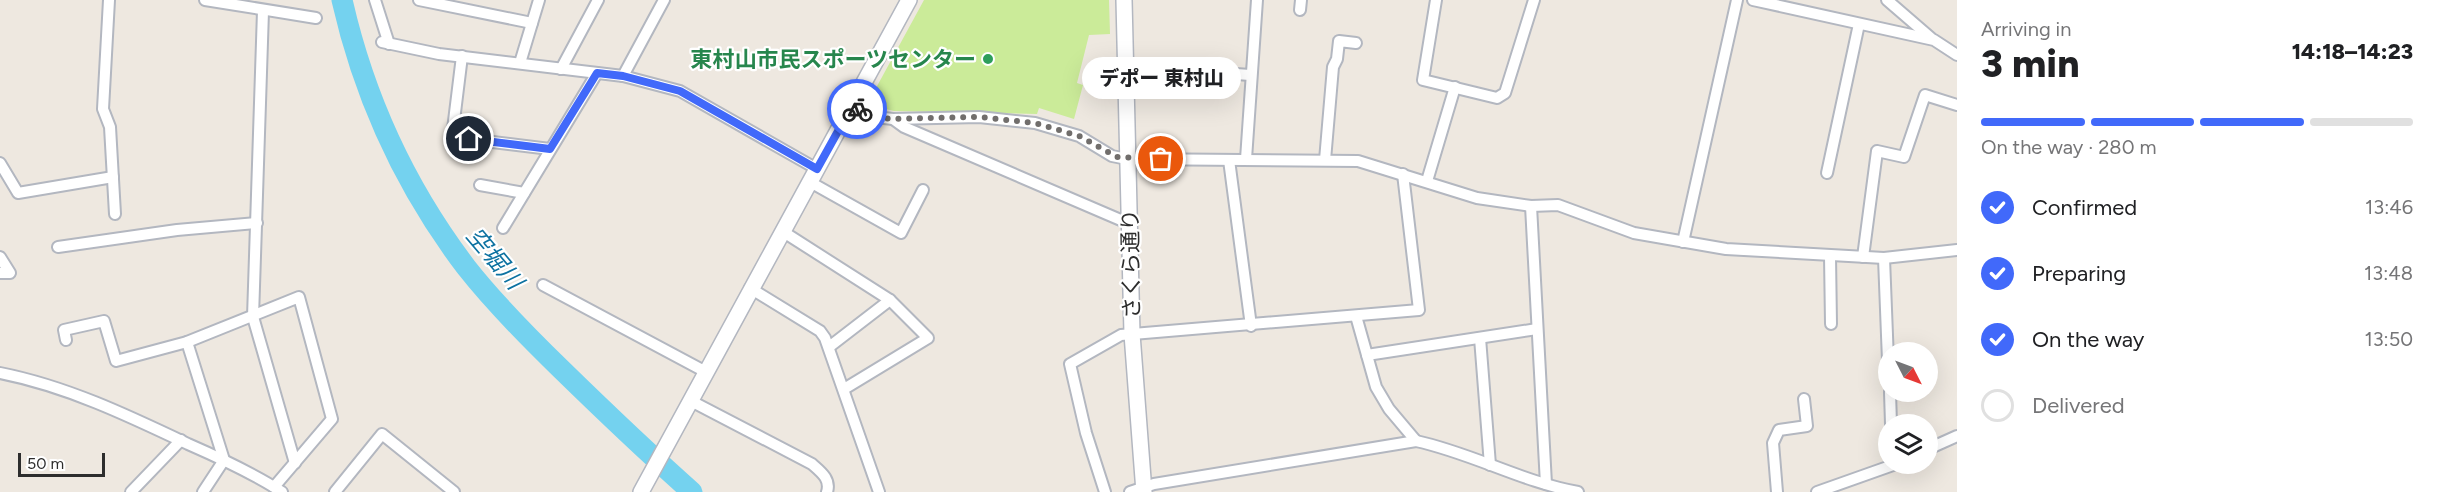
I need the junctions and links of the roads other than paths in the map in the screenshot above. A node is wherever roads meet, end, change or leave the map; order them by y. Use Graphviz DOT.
graph roads {
  1 [pos="109,0"];
  2 [pos="205,0"];
  3 [pos="375,0"];
  4 [pos="419,0"];
  5 [pos="539,0"];
  6 [pos="598,0"];
  7 [pos="664,0"];
  8 [pos="909,0"];
  9 [pos="1124,0"];
  10 [pos="1257,0"];
  11 [pos="1436,0"];
  12 [pos="1534,0"];
  13 [pos="1737,0"];
  14 [pos="1753,0"];
  15 [pos="1887,0"];
  16 [pos="227,3"];
  17 [pos="262,11"];
  18 [pos="315,18"];
  19 [pos="532,23"];
  20 [pos="1859,24"];
  21 [pos="1934,40"];
  22 [pos="1356,43"];
  23 [pos="1957,55"];
  24 [pos="462,56"];
  25 [pos="520,63"];
  26 [pos="1125,66"];
  27 [pos="561,69"];
  28 [pos="597,73"];
  29 [pos="1250,75"];
  30 [pos="623,76"];
  31 [pos="1455,87"];
  32 [pos="1957,105"];
  33 [pos="852,106"];
  34 [pos="893,119"];
  35 [pos="550,149"];
  36 [pos="1127,159"];
  37 [pos="1245,159"];
  38 [pos="1229,160"];
  39 [pos="1325,160"];
  40 [pos="0,163"];
  41 [pos="1827,173"];
  42 [pos="1403,174"];
  43 [pos="813,175"];
  44 [pos="113,177"];
  45 [pos="1427,181"];
  46 [pos="480,185"];
  47 [pos="924,190"];
  48 [pos="524,192"];
  49 [pos="1530,206"];
  50 [pos="115,214"];
  51 [pos="257,223"];
  52 [pos="1130,224"];
  53 [pos="503,228"];
  54 [pos="782,231"];
  55 [pos="1683,242"];
  56 [pos="58,247"];
  57 [pos="1957,250"];
  58 [pos="1830,256"];
  59 [pos="0,257"];
  60 [pos="1863,257"];
  61 [pos="1884,258"];
  62 [pos="0,273"];
  63 [pos="543,285"];
  64 [pos="750,288"];
  65 [pos="890,300"];
  66 [pos="1356,316"];
  67 [pos="254,317"];
  68 [pos="1831,324"];
  69 [pos="1251,326"];
  70 [pos="1538,329"];
  71 [pos="1132,333"];
  72 [pos="1480,338"];
  73 [pos="66,340"];
  74 [pos="187,342"];
  75 [pos="1887,342"];
  76 [pos="829,346"];
  77 [pos="1367,355"];
  78 [pos="706,372"];
  79 [pos="0,373"];
  80 [pos="844,389"];
  81 [pos="1804,399"];
  82 [pos="691,401"];
  83 [pos="1957,436"];
  84 [pos="181,440"];
  85 [pos="1416,441"];
  86 [pos="1938,445"];
  87 [pos="224,460"];
  88 [pos="295,463"];
  89 [pos="1490,465"];
  90 [pos="1878,470"];
  91 [pos="1546,484"];
  92 [pos="1536,487"];
  93 [pos="644,488"];
  94 [pos="278,490"];
  95 [pos="1139,491"];
  96 [pos="131,492"];
  97 [pos="203,492"];
  98 [pos="335,492"];
  99 [pos="454,492"];
  100 [pos="827,492"];
  101 [pos="879,492"];
  102 [pos="1105,492"];
  103 [pos="1578,492"];
  104 [pos="1777,492"];
  105 [pos="1817,492"];
  1 -- 44 [label="street"];
  2 -- 16 [label="street"];
  3 -- 24 [label="street"];
  4 -- 19 [label="street"];
  5 -- 19 [label="street"];
  6 -- 27 [label="street"];
  7 -- 30 [label="street"];
  8 -- 33 [label="street"];
  9 -- 26 [label="street, さくら通り"];
  10 -- 29 [label="street"];
  11 -- 31 [label="street"];
  12 -- 31 [label="street"];
  13 -- 55 [label="street"];
  14 -- 20 [label="street"];
  15 -- 21 [label="street"];
  16 -- 17 [label="street"];
  17 -- 18 [label="street"];
  17 -- 51 [label="street"];
  19 -- 25 [label="street"];
  20 -- 21 [label="street"];
  20 -- 41 [label="street"];
  21 -- 23 [label="street"];
  22 -- 39 [label="street"];
  24 -- 25 [label="street"];
  24 -- 35 [label="street"];
  25 -- 27 [label="street"];
  26 -- 29 [label="street"];
  26 -- 36 [label="street, さくら通り"];
  27 -- 28 [label="street"];
  28 -- 30 [label="street"];
  28 -- 35 [label="street"];
  29 -- 37 [label="street"];
  30 -- 43 [label="street"];
  31 -- 45 [label="street"];
  32 -- 60 [label="street"];
  33 -- 34 [label="street"];
  33 -- 43 [label="street"];
  34 -- 36 [label="street"];
  34 -- 52 [label="street"];
  35 -- 48 [label="street"];
  36 -- 38 [label="street"];
  36 -- 52 [label="street, さくら通り"];
  37 -- 38 [label="street"];
  37 -- 39 [label="street"];
  38 -- 69 [label="street"];
  39 -- 42 [label="street"];
  40 -- 44 [label="street"];
  42 -- 45 [label="street"];
  42 -- 66 [label="street"];
  43 -- 47 [label="street"];
  43 -- 54 [label="street"];
  44 -- 50 [label="street"];
  45 -- 49 [label="street"];
  46 -- 48 [label="street"];
  48 -- 53 [label="street"];
  49 -- 55 [label="street"];
  49 -- 70 [label="street"];
  51 -- 56 [label="street"];
  51 -- 67 [label="street"];
  52 -- 71 [label="street, さくら通り"];
  54 -- 64 [label="street"];
  54 -- 65 [label="street"];
  55 -- 58 [label="street"];
  57 -- 61 [label="street"];
  58 -- 60 [label="street"];
  58 -- 68 [label="street"];
  59 -- 62 [label="street"];
  60 -- 61 [label="street"];
  61 -- 75 [label="street"];
  63 -- 78 [label="street"];
  64 -- 76 [label="street"];
  64 -- 78 [label="street"];
  65 -- 76 [label="street"];
  65 -- 80 [label="street"];
  66 -- 69 [label="street"];
  66 -- 77 [label="street"];
  67 -- 74 [label="street"];
  67 -- 88 [label="street"];
  67 -- 88 [label="street"];
  69 -- 71 [label="street"];
  70 -- 72 [label="street"];
  70 -- 91 [label="street"];
  71 -- 95 [label="street, さくら通り"];
  71 -- 102 [label="street"];
  72 -- 77 [label="street"];
  72 -- 89 [label="street"];
  73 -- 74 [label="street"];
  74 -- 87 [label="street"];
  76 -- 80 [label="street"];
  77 -- 85 [label="street"];
  78 -- 82 [label="street"];
  79 -- 84 [label="street"];
  80 -- 101 [label="street"];
  81 -- 104 [label="street"];
  82 -- 93 [label="street"];
  82 -- 100 [label="street"];
  83 -- 86 [label="street"];
  84 -- 87 [label="street"];
  84 -- 96 [label="street"];
  85 -- 89 [label="street"];
  85 -- 95 [label="street"];
  87 -- 94 [label="street"];
  87 -- 97 [label="street"];
  88 -- 94 [label="street"];
  89 -- 92 [label="street"];
  90 -- 105 [label="street"];
  91 -- 92 [label="street"];
  91 -- 103 [label="street"];
  98 -- 99 [label="street"];
}
